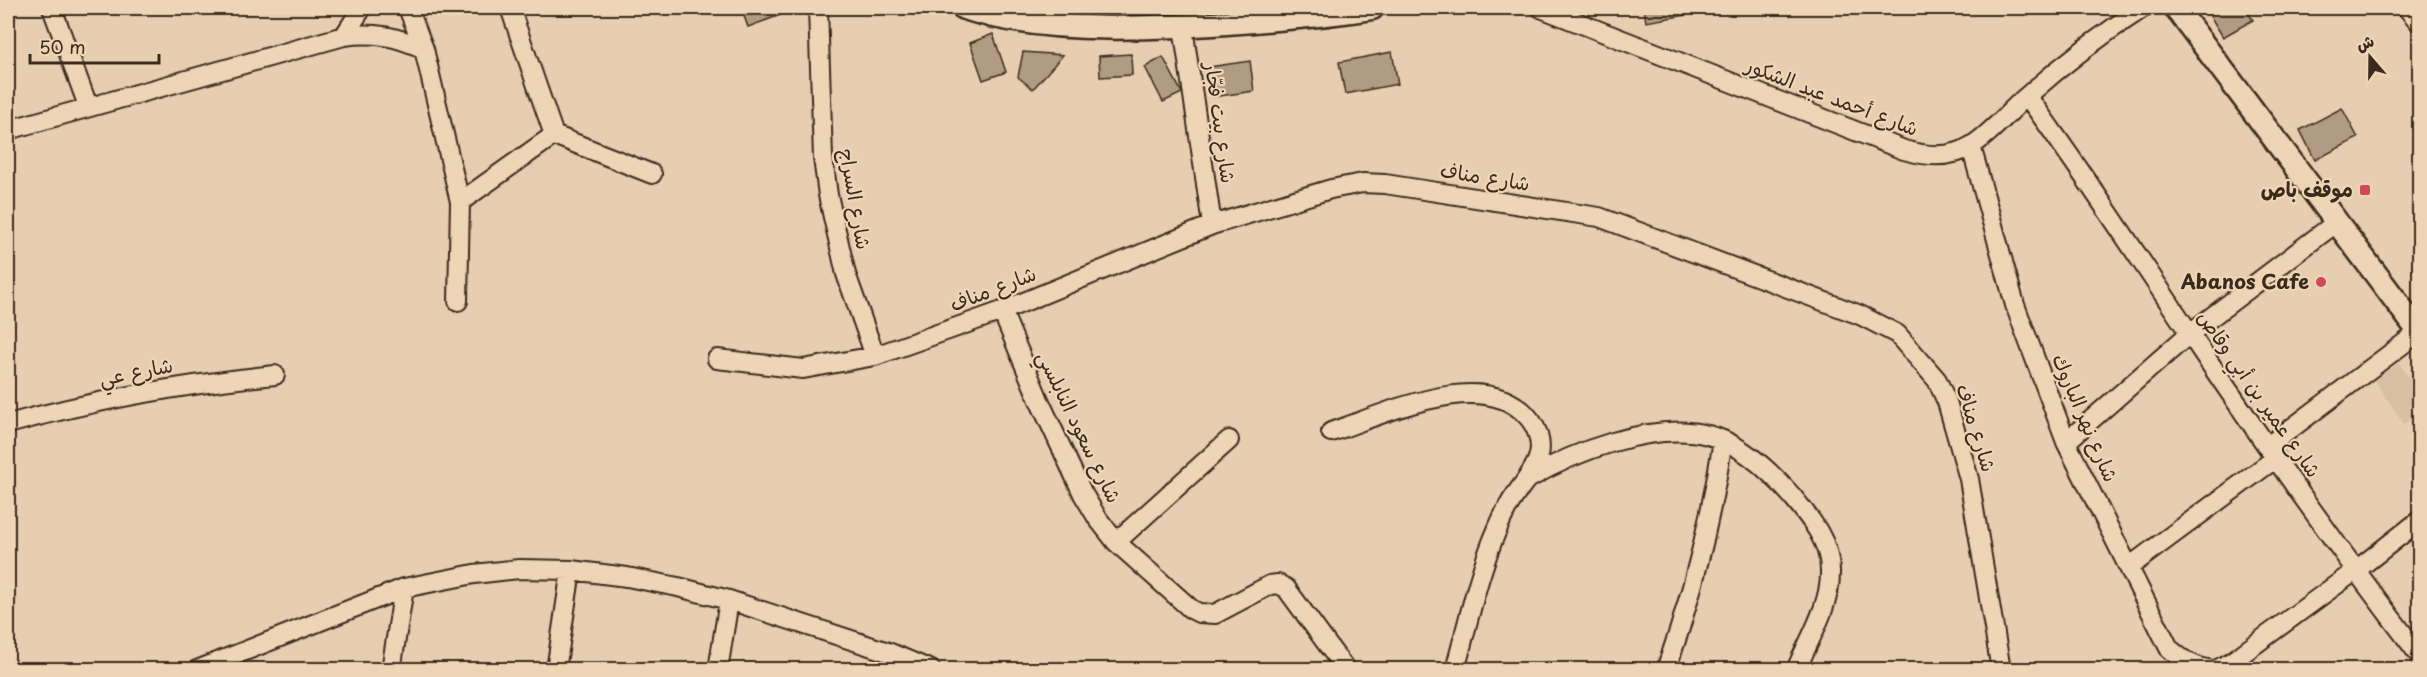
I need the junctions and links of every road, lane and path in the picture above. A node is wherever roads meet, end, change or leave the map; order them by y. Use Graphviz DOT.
graph roads {
  1 [pos="52,8"];
  2 [pos="362,8"];
  3 [pos="408,8"];
  4 [pos="510,8"];
  5 [pos="818,8"];
  6 [pos="964,8"];
  7 [pos="1372,8"];
  8 [pos="1541,8"];
  9 [pos="2143,8"];
  10 [pos="2176,8"];
  11 [pos="2407,8"];
  12 [pos="2420,23"];
  13 [pos="1183,27"];
  14 [pos="344,36"];
  15 [pos="424,49"];
  16 [pos="2027,96"];
  17 [pos="88,106"];
  18 [pos="8,130"];
  19 [pos="554,135"];
  20 [pos="1971,146"];
  21 [pos="652,174"];
  22 [pos="460,202"];
  23 [pos="2337,222"];
  24 [pos="1212,225"];
  25 [pos="458,302"];
  26 [pos="1002,311"];
  27 [pos="2419,333"];
  28 [pos="2189,334"];
  29 [pos="875,356"];
  30 [pos="717,359"];
  31 [pos="274,375"];
  32 [pos="8,424"];
  33 [pos="1332,432"];
  34 [pos="1229,440"];
  35 [pos="1723,440"];
  36 [pos="2066,442"];
  37 [pos="2272,452"];
  38 [pos="1526,480"];
  39 [pos="2420,520"];
  40 [pos="1116,542"];
  41 [pos="2129,567"];
  42 [pos="571,570"];
  43 [pos="2355,571"];
  44 [pos="404,588"];
  45 [pos="729,600"];
  46 [pos="2420,656"];
  47 [pos="887,661"];
  48 [pos="2420,664"];
  49 [pos="197,669"];
  50 [pos="391,669"];
  51 [pos="556,669"];
  52 [pos="718,669"];
  53 [pos="931,669"];
  54 [pos="1346,669"];
  55 [pos="1455,669"];
  56 [pos="1666,669"];
  57 [pos="1796,669"];
  58 [pos="2001,669"];
  59 [pos="2214,669"];
  60 [pos="2413,669"];
  1 -- 17 [label="street"];
  2 -- 14 [label="street"];
  3 -- 15 [label="street"];
  4 -- 19 [label="street"];
  5 -- 29 [label="street, شارع السراج"];
  6 -- 13 [label="street"];
  7 -- 13 [label="street"];
  8 -- 20 [label="street, شارع أحمد عبد الشكور"];
  9 -- 16 [label="street, شارع أحمد عبد الشكور"];
  10 -- 23 [label="street"];
  11 -- 12 [label="street"];
  13 -- 24 [label="street, شارع بيت فجّار"];
  14 -- 15 [label="street"];
  14 -- 17 [label="street"];
  15 -- 22 [label="street"];
  16 -- 20 [label="street, شارع أحمد عبد الشكور"];
  16 -- 28 [label="street, شارع عمير بن أبي وقاص"];
  17 -- 18 [label="street"];
  19 -- 21 [label="street"];
  19 -- 22 [label="street"];
  20 -- 36 [label="street, شارع نهر الباروك"];
  22 -- 25 [label="street"];
  23 -- 27 [label="street"];
  23 -- 28 [label="street"];
  24 -- 26 [label="street, شارع مناف"];
  24 -- 58 [label="street, شارع مناف"];
  26 -- 29 [label="street, شارع مناف"];
  26 -- 40 [label="street, شارع سعود النابلسي"];
  27 -- 37 [label="street"];
  28 -- 36 [label="street"];
  28 -- 37 [label="street, شارع عمير بن أبي وقاص"];
  29 -- 30 [label="street, شارع مناف"];
  31 -- 32 [label="street, شارع عي"];
  33 -- 38 [label="street"];
  34 -- 40 [label="street"];
  35 -- 38 [label="street"];
  35 -- 56 [label="street"];
  35 -- 57 [label="street"];
  36 -- 41 [label="street, شارع نهر الباروك"];
  37 -- 41 [label="street"];
  37 -- 43 [label="street, شارع عمير بن أبي وقاص"];
  38 -- 55 [label="street"];
  39 -- 43 [label="street, شارع نهر الباروك"];
  40 -- 54 [label="street, شارع سعود النابلسي"];
  41 -- 59 [label="street, شارع نهر الباروك"];
  42 -- 44 [label="street"];
  42 -- 45 [label="street"];
  42 -- 51 [label="street"];
  43 -- 46 [label="street, شارع عمير بن أبي وقاص"];
  43 -- 59 [label="street, شارع نهر الباروك"];
  44 -- 49 [label="street"];
  44 -- 50 [label="street"];
  45 -- 47 [label="street"];
  45 -- 52 [label="street"];
  47 -- 53 [label="street"];
  48 -- 60 [label="street"];
}
